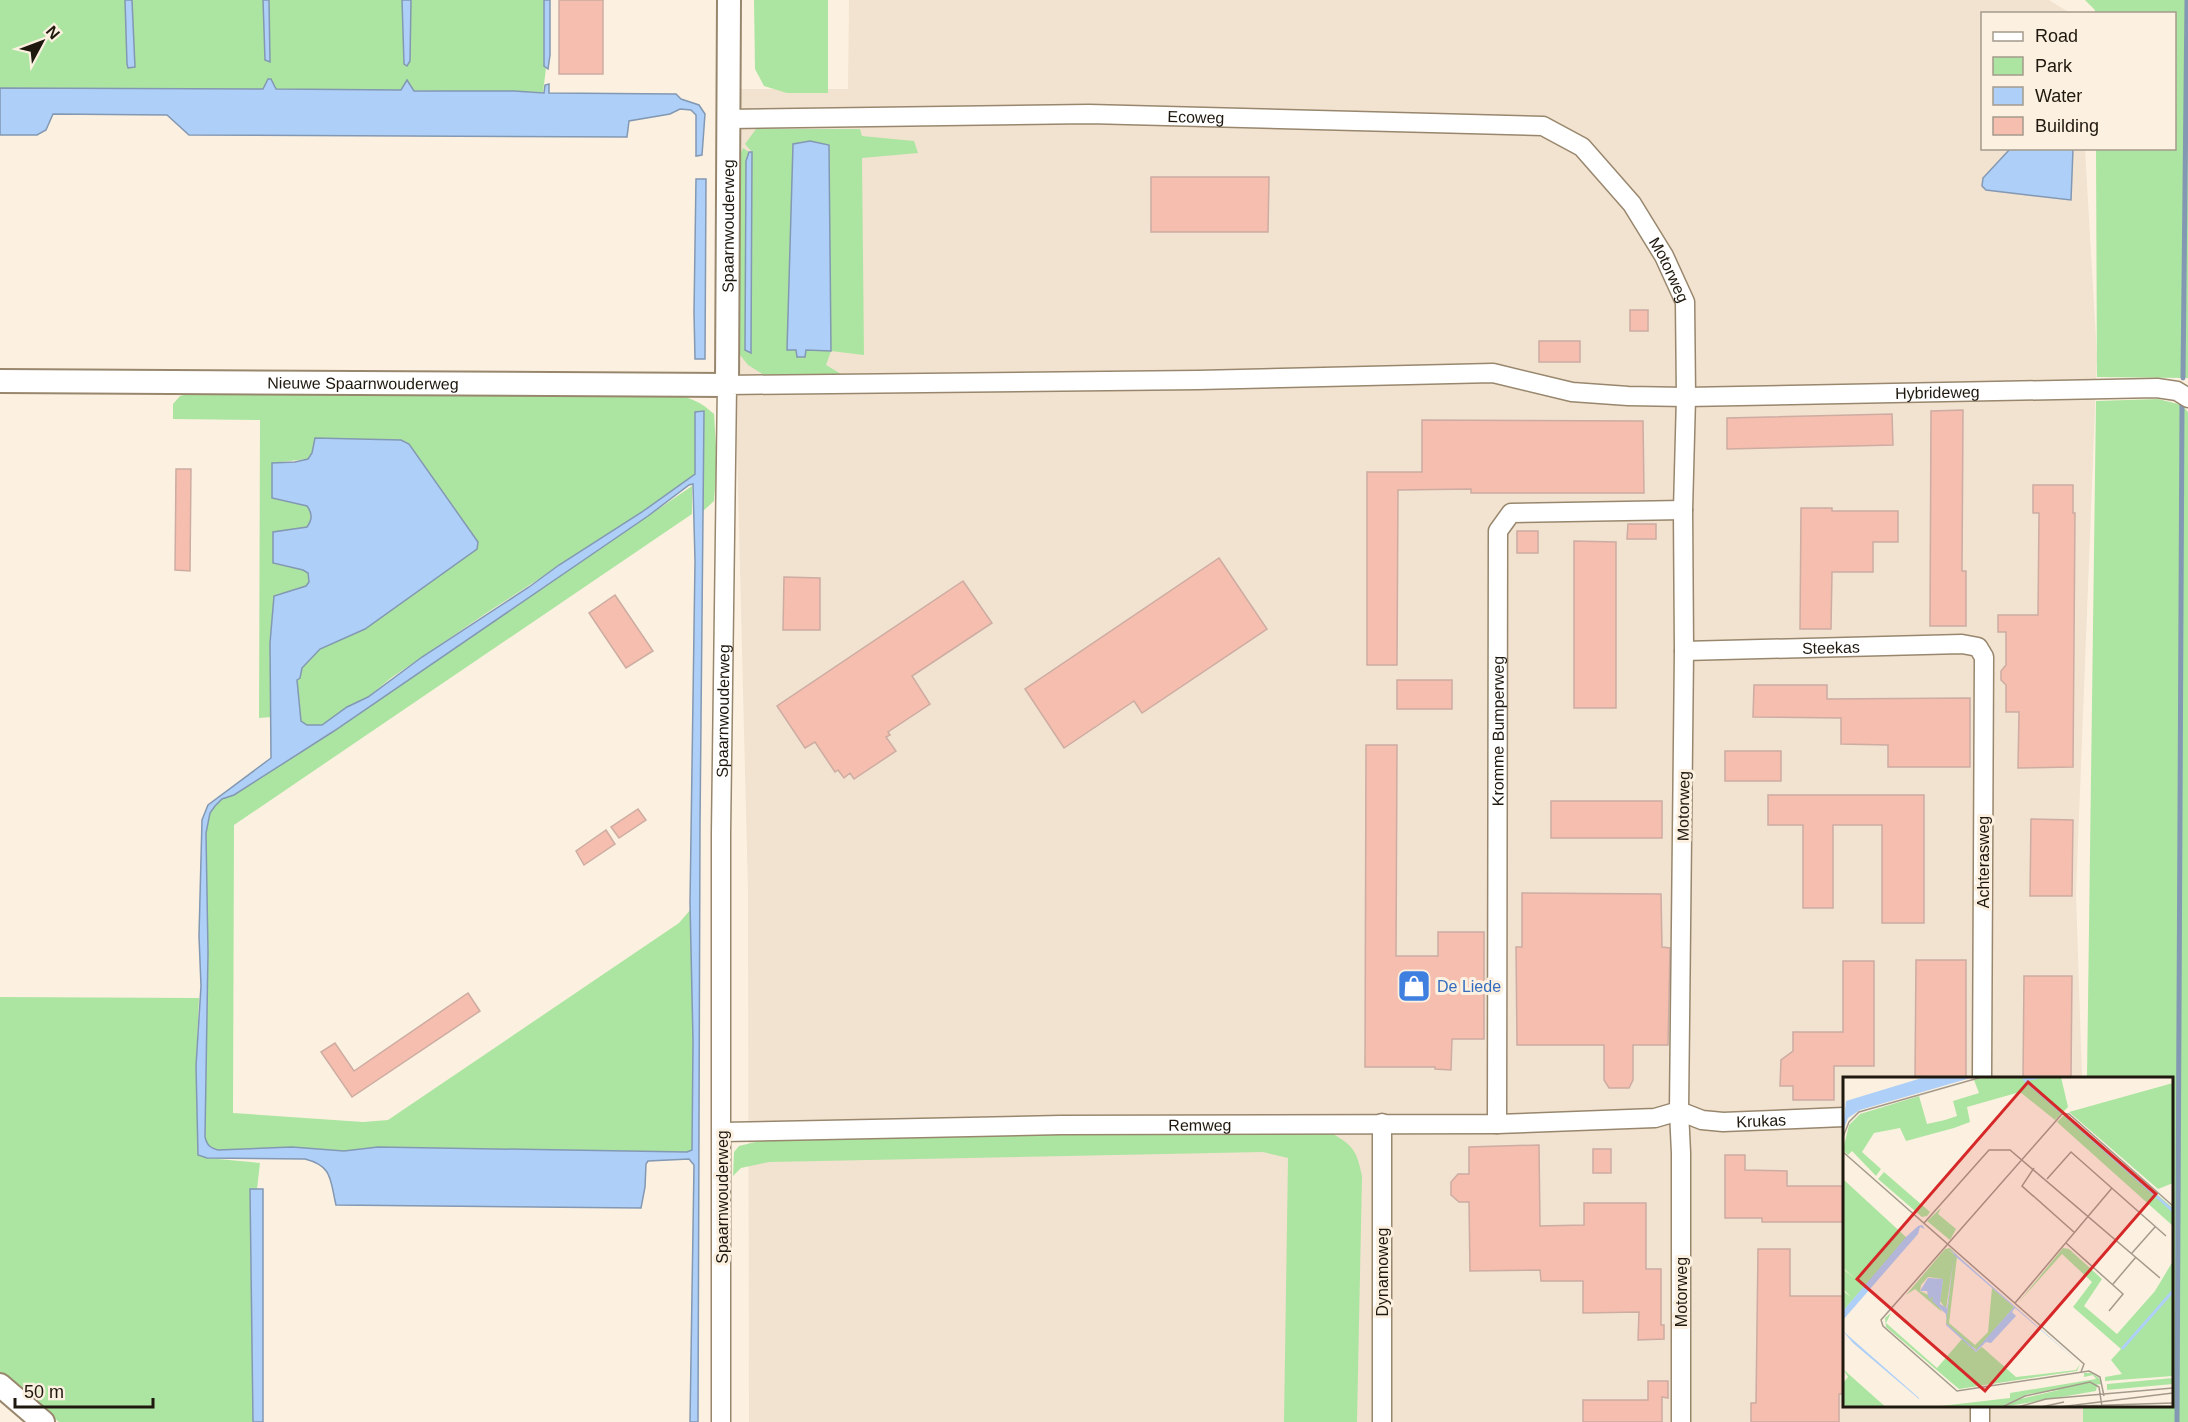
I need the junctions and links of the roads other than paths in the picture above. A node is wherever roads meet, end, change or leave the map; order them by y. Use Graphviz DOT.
graph roads {
  1 [pos="729,0"];
  2 [pos="728,119"];
  3 [pos="1632,204"];
  4 [pos="0,381"];
  5 [pos="726,385"];
  6 [pos="1686,397"];
  7 [pos="2188,398"];
  8 [pos="1683,510"];
  9 [pos="1978,647"];
  10 [pos="1684,651"];
  11 [pos="1982,1077"];
  12 [pos="1679,1111"];
  13 [pos="1843,1117"];
  14 [pos="1382,1123"];
  15 [pos="1497,1124"];
  16 [pos="722,1132"];
  17 [pos="0,1385"];
  18 [pos="43,1422"];
  19 [pos="721,1422"];
  20 [pos="1382,1422"];
  21 [pos="1681,1422"];
  1 -- 2 [label="street, Spaarnwouderweg"];
  2 -- 3 [label="street, Ecoweg"];
  2 -- 5 [label="street, Spaarnwouderweg"];
  3 -- 6 [label="street, Motorweg"];
  4 -- 5 [label="street, Nieuwe Spaarnwouderweg"];
  5 -- 6 [label="street, Hybrideweg"];
  5 -- 16 [label="street, Spaarnwouderweg"];
  6 -- 7 [label="street, Hybrideweg"];
  6 -- 8 [label="street, Motorweg"];
  8 -- 10 [label="street, Motorweg"];
  8 -- 15 [label="street, Kromme Bumperweg"];
  9 -- 10 [label="street, Steekas"];
  9 -- 11 [label="street, Achterasweg"];
  10 -- 12 [label="street, Motorweg"];
  12 -- 13 [label="street, Krukas"];
  12 -- 15 [label="street, Remweg"];
  12 -- 21 [label="street, Motorweg"];
  14 -- 15 [label="street, Remweg"];
  14 -- 16 [label="street, Remweg"];
  14 -- 20 [label="street, Dynamoweg"];
  16 -- 19 [label="street, Spaarnwouderweg"];
  17 -- 18 [label="street"];
}
